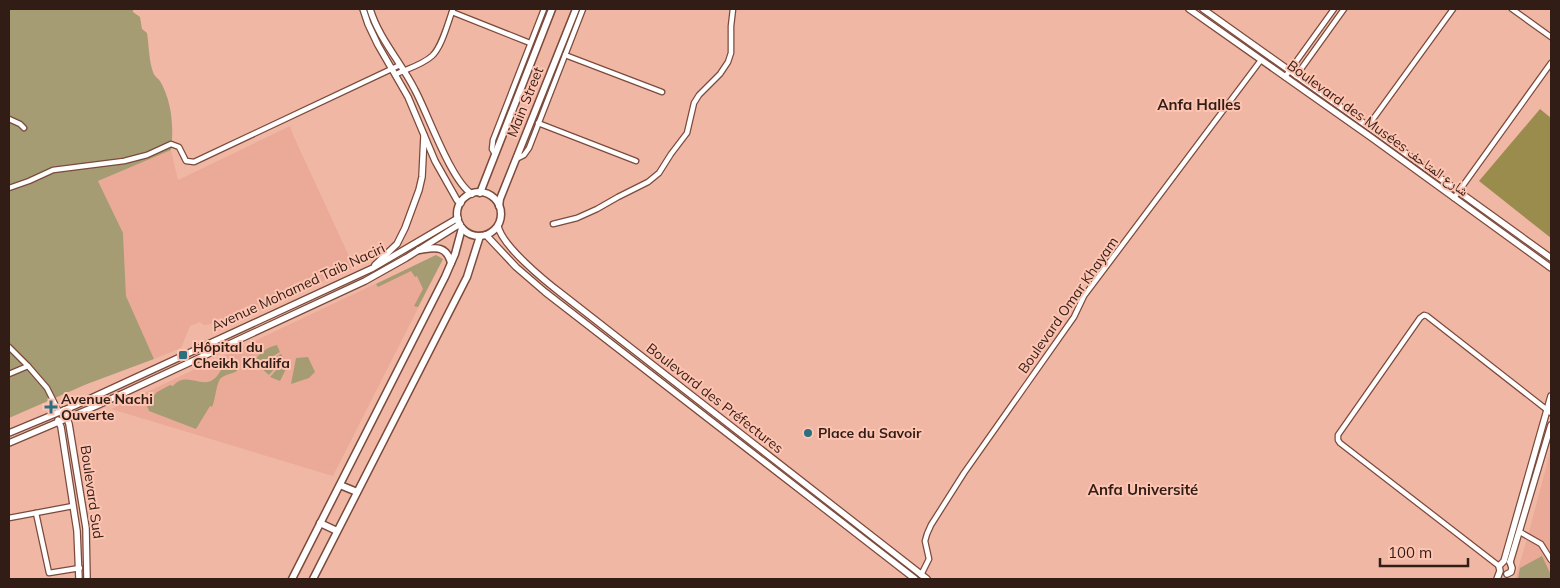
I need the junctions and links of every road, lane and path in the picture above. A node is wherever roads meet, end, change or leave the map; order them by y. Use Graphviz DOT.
graph roads {
  1 [pos="363,9"];
  2 [pos="370,9"];
  3 [pos="544,9"];
  4 [pos="552,9"];
  5 [pos="576,9"];
  6 [pos="583,9"];
  7 [pos="733,9"];
  8 [pos="1189,9"];
  9 [pos="1202,9"];
  10 [pos="1334,9"];
  11 [pos="1344,9"];
  12 [pos="1453,9"];
  13 [pos="1512,9"];
  14 [pos="452,10"];
  15 [pos="1551,37"];
  16 [pos="530,43"];
  17 [pos="565,55"];
  18 [pos="1261,60"];
  19 [pos="1551,62"];
  20 [pos="402,68"];
  21 [pos="1290,70"];
  22 [pos="394,72"];
  23 [pos="1297,75"];
  24 [pos="1285,77"];
  25 [pos="1292,81"];
  26 [pos="662,92"];
  27 [pos="9,119"];
  28 [pos="538,123"];
  29 [pos="1368,126"];
  30 [pos="24,128"];
  31 [pos="424,134"];
  32 [pos="495,154"];
  33 [pos="516,159"];
  34 [pos="636,161"];
  35 [pos="9,188"];
  36 [pos="1459,192"];
  37 [pos="480,193"];
  38 [pos="472,194"];
  39 [pos="1454,198"];
  40 [pos="461,203"];
  41 [pos="499,206"];
  42 [pos="460,223"];
  43 [pos="553,224"];
  44 [pos="498,226"];
  45 [pos="483,236"];
  46 [pos="419,250"];
  47 [pos="1551,258"];
  48 [pos="451,263"];
  49 [pos="373,268"];
  50 [pos="1551,268"];
  51 [pos="9,347"];
  52 [pos="28,366"];
  53 [pos="9,374"];
  54 [pos="1551,396"];
  55 [pos="60,411"];
  56 [pos="1549,412"];
  57 [pos="67,418"];
  58 [pos="59,421"];
  59 [pos="1551,425"];
  60 [pos="9,433"];
  61 [pos="9,443"];
  62 [pos="787,470"];
  63 [pos="782,476"];
  64 [pos="340,485"];
  65 [pos="357,492"];
  66 [pos="73,506"];
  67 [pos="36,513"];
  68 [pos="9,518"];
  69 [pos="320,524"];
  70 [pos="337,531"];
  71 [pos="1520,532"];
  72 [pos="1551,560"];
  73 [pos="1503,565"];
  74 [pos="80,568"];
  75 [pos="919,573"];
  76 [pos="1506,577"];
  77 [pos="914,578"];
  78 [pos="79,579"];
  79 [pos="87,579"];
  80 [pos="292,579"];
  81 [pos="313,579"];
  82 [pos="927,579"];
  83 [pos="1497,579"];
  1 -- 22 [label="street"];
  2 -- 20 [label="street"];
  3 -- 16 [label="street"];
  4 -- 32 [label="main road, Main Street"];
  5 -- 33 [label="main road, Main Street"];
  6 -- 17 [label="street"];
  7 -- 43 [label="street"];
  8 -- 18 [label="street, Boulevard des Musées شارع المتاحف"];
  9 -- 21 [label="street, Boulevard des Musées شارع المتاحف"];
  10 -- 21 [label="street"];
  11 -- 23 [label="street"];
  12 -- 29 [label="street"];
  13 -- 15 [label="street"];
  14 -- 16 [label="street"];
  14 -- 20 [label="street"];
  16 -- 32 [label="street"];
  17 -- 26 [label="street"];
  17 -- 28 [label="street"];
  18 -- 24 [label="street, Boulevard des Musées شارع المتاحف"];
  18 -- 75 [label="street, Boulevard Omar Khayam"];
  19 -- 36 [label="street"];
  20 -- 22 [label="street"];
  20 -- 38 [label="street"];
  21 -- 23 [label="street, Boulevard des Musées شارع المتاحف"];
  21 -- 24 [label="street"];
  22 -- 31 [label="street"];
  22 -- 35 [label="street"];
  23 -- 25 [label="street"];
  23 -- 29 [label="street, Boulevard des Musées شارع المتاحف"];
  24 -- 25 [label="street, Boulevard des Musées شارع المتاحف"];
  25 -- 39 [label="street, Boulevard des Musées شارع المتاحف"];
  27 -- 30 [label="street"];
  28 -- 33 [label="street"];
  28 -- 34 [label="street"];
  29 -- 36 [label="street, Boulevard des Musées شارع المتاحف"];
  31 -- 40 [label="street"];
  31 -- 49 [label="street"];
  32 -- 37 [label="main road, Main Street"];
  33 -- 41 [label="main road, Main Street"];
  36 -- 39 [label="street"];
  36 -- 47 [label="street, Boulevard des Musées شارع المتاحف"];
  37 -- 38 [label="main road"];
  37 -- 41 [label="main road"];
  38 -- 40 [label="main road"];
  39 -- 50 [label="street, Boulevard des Musées شارع المتاحف"];
  40 -- 42 [label="main road"];
  41 -- 44 [label="main road"];
  42 -- 45 [label="main road"];
  42 -- 46 [label="street, Avenue Mohamed Taib Naciri"];
  42 -- 48 [label="main road"];
  42 -- 49 [label="street, Avenue Mohamed Taib Naciri"];
  44 -- 45 [label="main road"];
  44 -- 62 [label="street, Boulevard des Préfectures"];
  45 -- 63 [label="street, Boulevard des Préfectures"];
  45 -- 65 [label="main road"];
  46 -- 48 [label="main road"];
  46 -- 57 [label="street, Avenue Mohamed Taib Naciri"];
  48 -- 64 [label="main road"];
  49 -- 55 [label="street, Avenue Mohamed Taib Naciri"];
  51 -- 52 [label="street"];
  52 -- 53 [label="street"];
  52 -- 55 [label="street"];
  54 -- 56 [label="street"];
  55 -- 57 [label="street, Boulevard Sud"];
  55 -- 58 [label="street, Boulevard Sud"];
  55 -- 60 [label="street, Avenue Mohamed Taib Naciri"];
  56 -- 73 [label="street"];
  56 -- 73 [label="street"];
  57 -- 58 [label="street, Avenue Mohamed Taib Naciri"];
  57 -- 79 [label="street, Boulevard Sud"];
  58 -- 61 [label="street, Avenue Mohamed Taib Naciri"];
  58 -- 66 [label="street, Boulevard Sud"];
  59 -- 71 [label="street"];
  62 -- 63 [label="street"];
  62 -- 75 [label="street, Boulevard des Préfectures"];
  63 -- 77 [label="street, Boulevard des Préfectures"];
  64 -- 65 [label="main road"];
  64 -- 69 [label="main road"];
  65 -- 70 [label="main road"];
  66 -- 67 [label="street"];
  66 -- 74 [label="street, Boulevard Sud"];
  67 -- 68 [label="street"];
  67 -- 74 [label="street"];
  69 -- 70 [label="main road"];
  69 -- 80 [label="main road"];
  70 -- 81 [label="main road"];
  71 -- 72 [label="street"];
  71 -- 73 [label="street"];
  73 -- 76 [label="street"];
  73 -- 76 [label="street"];
  73 -- 83 [label="street"];
  74 -- 78 [label="street, Boulevard Sud"];
  75 -- 77 [label="street"];
  75 -- 82 [label="street, Boulevard des Préfectures"];
}
